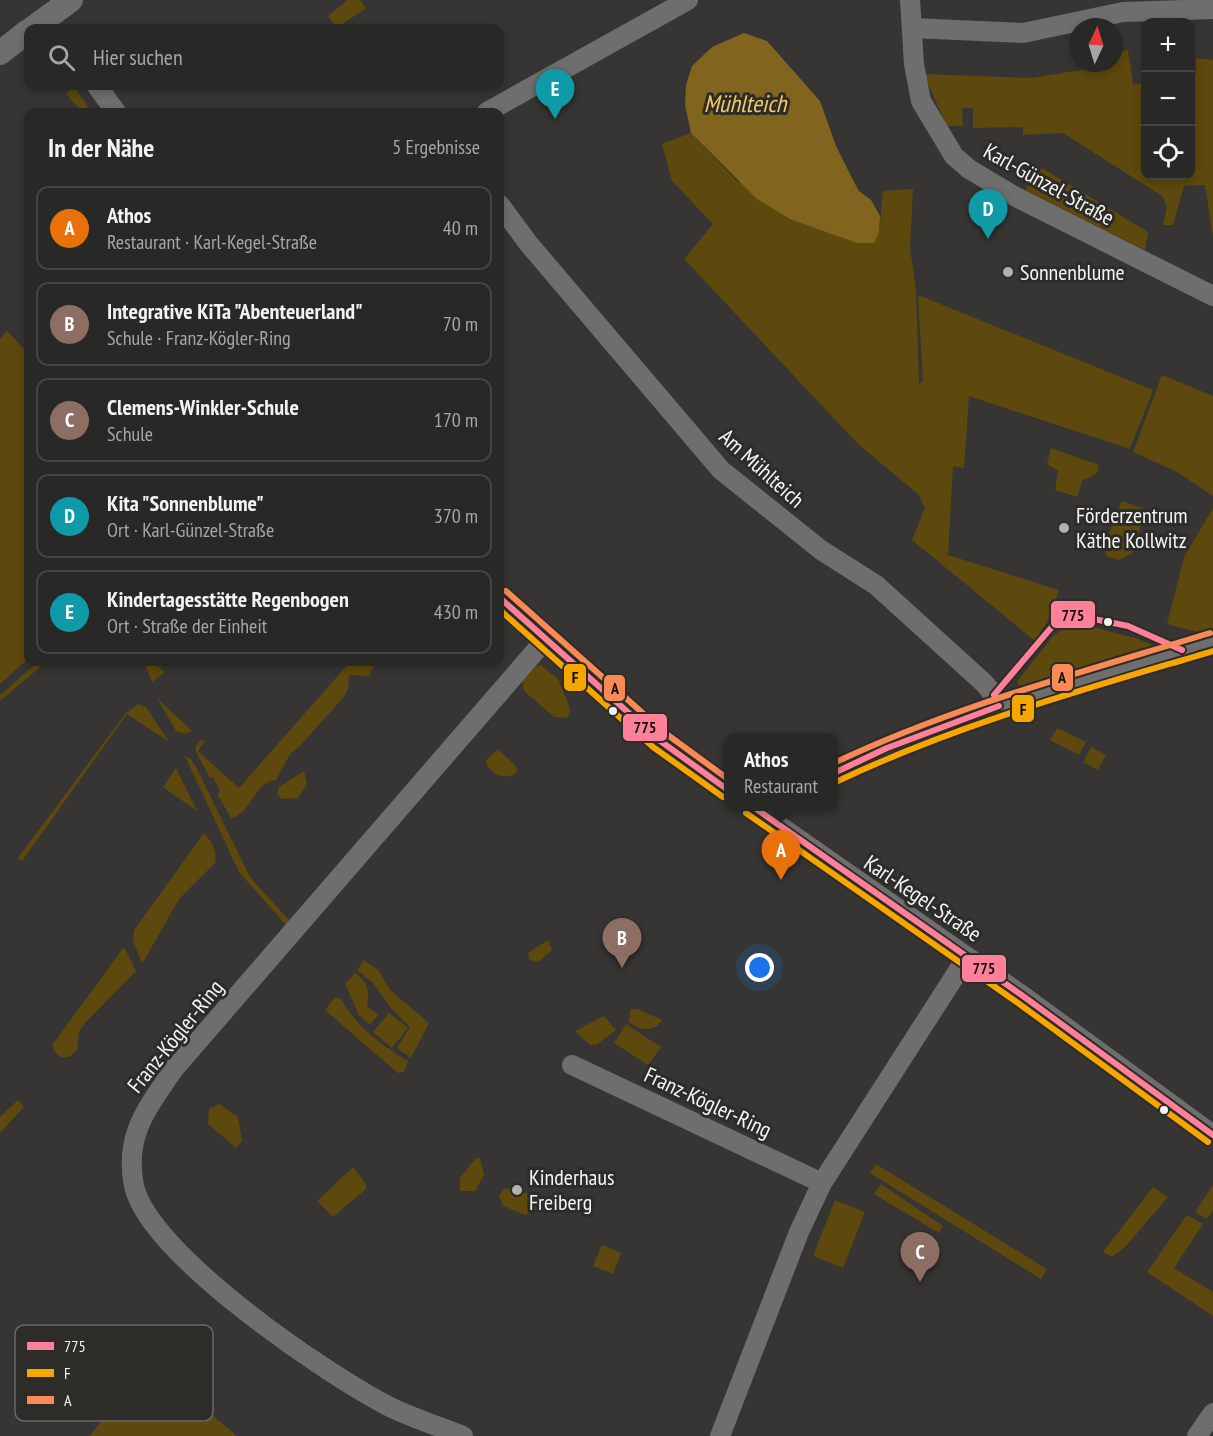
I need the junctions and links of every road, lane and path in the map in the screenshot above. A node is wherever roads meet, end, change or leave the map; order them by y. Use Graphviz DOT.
graph roads {
  1 [pos="71,0"];
  2 [pos="688,0"];
  3 [pos="910,0"];
  4 [pos="1213,9"];
  5 [pos="47,24"];
  6 [pos="912,28"];
  7 [pos="24,35"];
  8 [pos="0,53"];
  9 [pos="100,90"];
  10 [pos="113,108"];
  11 [pos="494,108"];
  12 [pos="504,211"];
  13 [pos="1213,296"];
  14 [pos="504,601"];
  15 [pos="545,640"];
  16 [pos="1213,642"];
  17 [pos="999,706"];
  18 [pos="838,771"];
  19 [pos="724,786"];
  20 [pos="764,811"];
  21 [pos="967,957"];
  22 [pos="572,1065"];
  23 [pos="1213,1135"];
  24 [pos="822,1183"];
  25 [pos="1213,1413"];
  26 [pos="464,1436"];
  27 [pos="720,1436"];
  28 [pos="1197,1436"];
  1 -- 5 [label="main road"];
  2 -- 11 [label="street"];
  3 -- 6 [label="street, Karl-Günzel-Straße"];
  4 -- 6 [label="street"];
  6 -- 13 [label="street, Karl-Günzel-Straße"];
  7 -- 8 [label="main road"];
  9 -- 10 [label="street"];
  12 -- 17 [label="street, Am Mühlteich"];
  14 -- 15 [label="street"];
  15 -- 19 [label="street"];
  15 -- 26 [label="street, Franz-Kögler-Ring"];
  16 -- 17 [label="street"];
  17 -- 18 [label="street"];
  20 -- 21 [label="street, Karl-Kegel-Straße"];
  21 -- 23 [label="street, Karl-Kegel-Straße"];
  21 -- 24 [label="street"];
  22 -- 24 [label="street, Franz-Kögler-Ring"];
  24 -- 27 [label="street"];
  25 -- 28 [label="street"];
}
